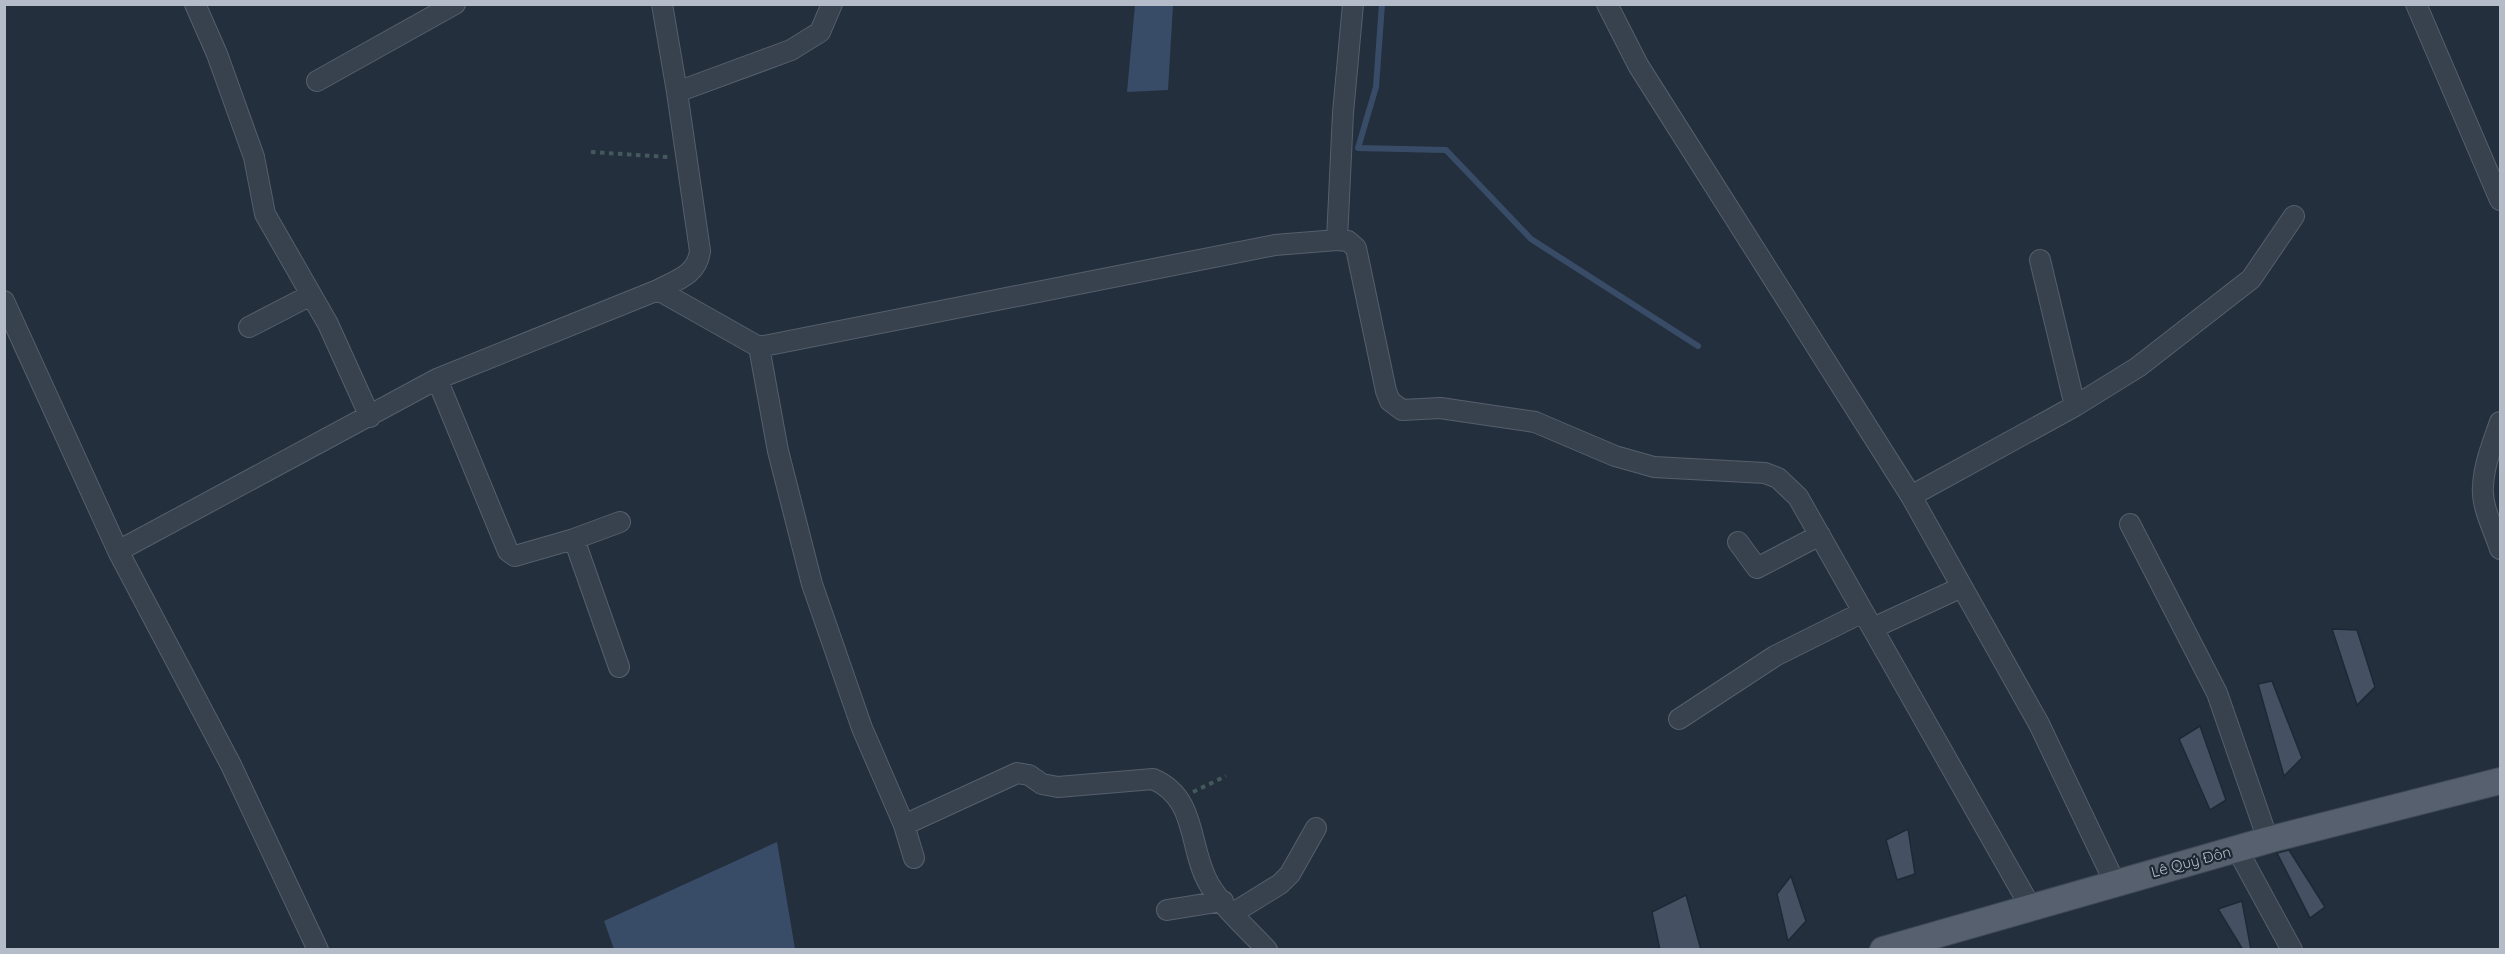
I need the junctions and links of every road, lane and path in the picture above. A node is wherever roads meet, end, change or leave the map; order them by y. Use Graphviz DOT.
graph roads {
  1 [pos="195,4"];
  2 [pos="455,4"];
  3 [pos="662,4"];
  4 [pos="832,4"];
  5 [pos="1353,4"];
  6 [pos="1607,4"];
  7 [pos="2416,4"];
  8 [pos="317,81"];
  9 [pos="677,92"];
  10 [pos="591,152"];
  11 [pos="686,159"];
  12 [pos="2500,200"];
  13 [pos="2294,216"];
  14 [pos="1336,240"];
  15 [pos="2040,260"];
  16 [pos="658,290"];
  17 [pos="311,295"];
  18 [pos="4,301"];
  19 [pos="249,327"];
  20 [pos="759,347"];
  21 [pos="437,379"];
  22 [pos="2075,406"];
  23 [pos="370,417"];
  24 [pos="2500,422"];
  25 [pos="1911,496"];
  26 [pos="620,522"];
  27 [pos="2130,524"];
  28 [pos="1820,535"];
  29 [pos="574,539"];
  30 [pos="1738,542"];
  31 [pos="2500,549"];
  32 [pos="118,551"];
  33 [pos="1962,587"];
  34 [pos="1868,620"];
  35 [pos="618,667"];
  36 [pos="1680,719"];
  37 [pos="1226,776"];
  38 [pos="2500,781"];
  39 [pos="1179,798"];
  40 [pos="904,825"];
  41 [pos="1316,828"];
  42 [pos="2268,840"];
  43 [pos="2237,849"];
  44 [pos="914,858"];
  45 [pos="2115,883"];
  46 [pos="2030,906"];
  47 [pos="1228,907"];
  48 [pos="1167,910"];
  49 [pos="318,950"];
  50 [pos="1267,950"];
  51 [pos="1882,950"];
  52 [pos="2292,950"];
  1 -- 17 [label="street"];
  2 -- 8 [label="street"];
  3 -- 9 [label="street"];
  4 -- 9 [label="street"];
  5 -- 14 [label="street"];
  6 -- 25 [label="street"];
  7 -- 12 [label="street"];
  9 -- 11 [label="street"];
  10 -- 11 [label="path"];
  11 -- 16 [label="street"];
  13 -- 22 [label="street"];
  14 -- 20 [label="street"];
  14 -- 28 [label="street"];
  15 -- 22 [label="street"];
  16 -- 20 [label="street"];
  16 -- 21 [label="street"];
  17 -- 19 [label="street"];
  17 -- 23 [label="street"];
  18 -- 32 [label="street"];
  20 -- 40 [label="street"];
  21 -- 23 [label="street"];
  21 -- 29 [label="street"];
  22 -- 25 [label="street"];
  23 -- 32 [label="street"];
  24 -- 31 [label="street"];
  25 -- 33 [label="street"];
  26 -- 29 [label="street"];
  27 -- 42 [label="street"];
  28 -- 30 [label="street"];
  28 -- 34 [label="street"];
  29 -- 35 [label="street"];
  32 -- 49 [label="street"];
  33 -- 34 [label="street"];
  33 -- 45 [label="street"];
  34 -- 36 [label="street"];
  34 -- 46 [label="street"];
  37 -- 39 [label="path"];
  38 -- 42 [label="main road, Lê Quý Đôn"];
  39 -- 40 [label="street"];
  39 -- 47 [label="street"];
  40 -- 44 [label="street"];
  41 -- 47 [label="street"];
  42 -- 43 [label="main road, Lê Quý Đôn"];
  43 -- 45 [label="main road, Lê Quý Đôn"];
  43 -- 52 [label="street"];
  45 -- 46 [label="main road, Lê Quý Đôn"];
  46 -- 51 [label="main road, Lê Quý Đôn"];
  47 -- 48 [label="street"];
  47 -- 50 [label="street"];
}
